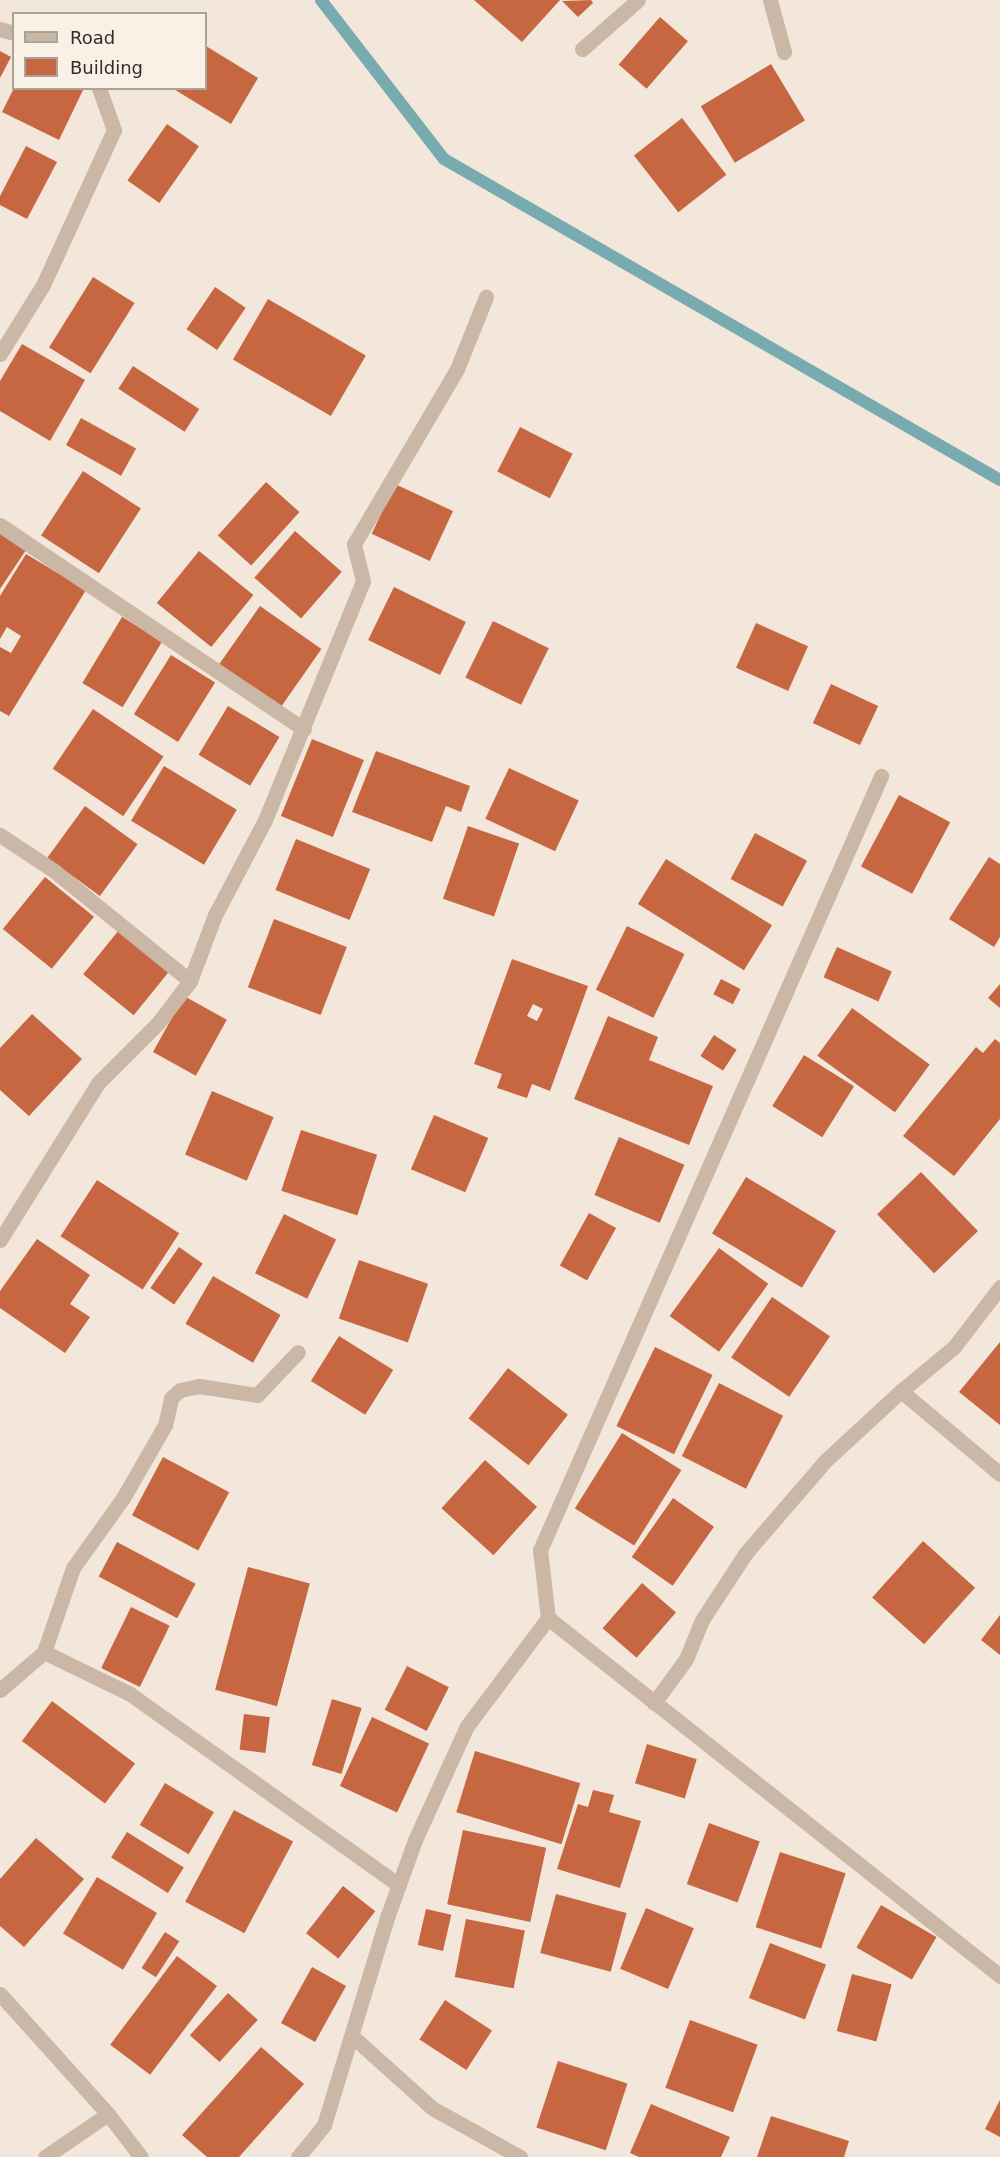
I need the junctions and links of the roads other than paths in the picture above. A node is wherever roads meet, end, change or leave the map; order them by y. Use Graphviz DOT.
graph roads {
  1 [pos="639,0"];
  2 [pos="770,0"];
  3 [pos="582,50"];
  4 [pos="784,52"];
  5 [pos="100,90"];
  6 [pos="486,297"];
  7 [pos="0,354"];
  8 [pos="0,525"];
  9 [pos="304,729"];
  10 [pos="881,776"];
  11 [pos="0,835"];
  12 [pos="190,981"];
  13 [pos="0,1240"];
  14 [pos="1000,1287"];
  15 [pos="298,1352"];
  16 [pos="901,1391"];
  17 [pos="1000,1474"];
  18 [pos="548,1618"];
  19 [pos="44,1652"];
  20 [pos="0,1690"];
  21 [pos="654,1703"];
  22 [pos="399,1885"];
  23 [pos="1000,1976"];
  24 [pos="0,1994"];
  25 [pos="352,2037"];
  26 [pos="108,2114"];
  27 [pos="45,2157"];
  28 [pos="141,2157"];
  29 [pos="298,2157"];
  30 [pos="520,2157"];
  1 -- 3 [label="street"];
  2 -- 4 [label="street"];
  5 -- 7 [label="street"];
  6 -- 9 [label="street"];
  8 -- 9 [label="street"];
  9 -- 12 [label="street"];
  10 -- 18 [label="street"];
  11 -- 12 [label="street"];
  12 -- 13 [label="street"];
  14 -- 16 [label="street"];
  15 -- 19 [label="street"];
  16 -- 17 [label="street"];
  16 -- 21 [label="street"];
  18 -- 21 [label="street"];
  18 -- 22 [label="street"];
  19 -- 20 [label="street"];
  19 -- 22 [label="street"];
  21 -- 23 [label="street"];
  22 -- 25 [label="street"];
  24 -- 26 [label="street"];
  25 -- 29 [label="street"];
  25 -- 30 [label="street"];
  26 -- 27 [label="street"];
  26 -- 28 [label="street"];
}
